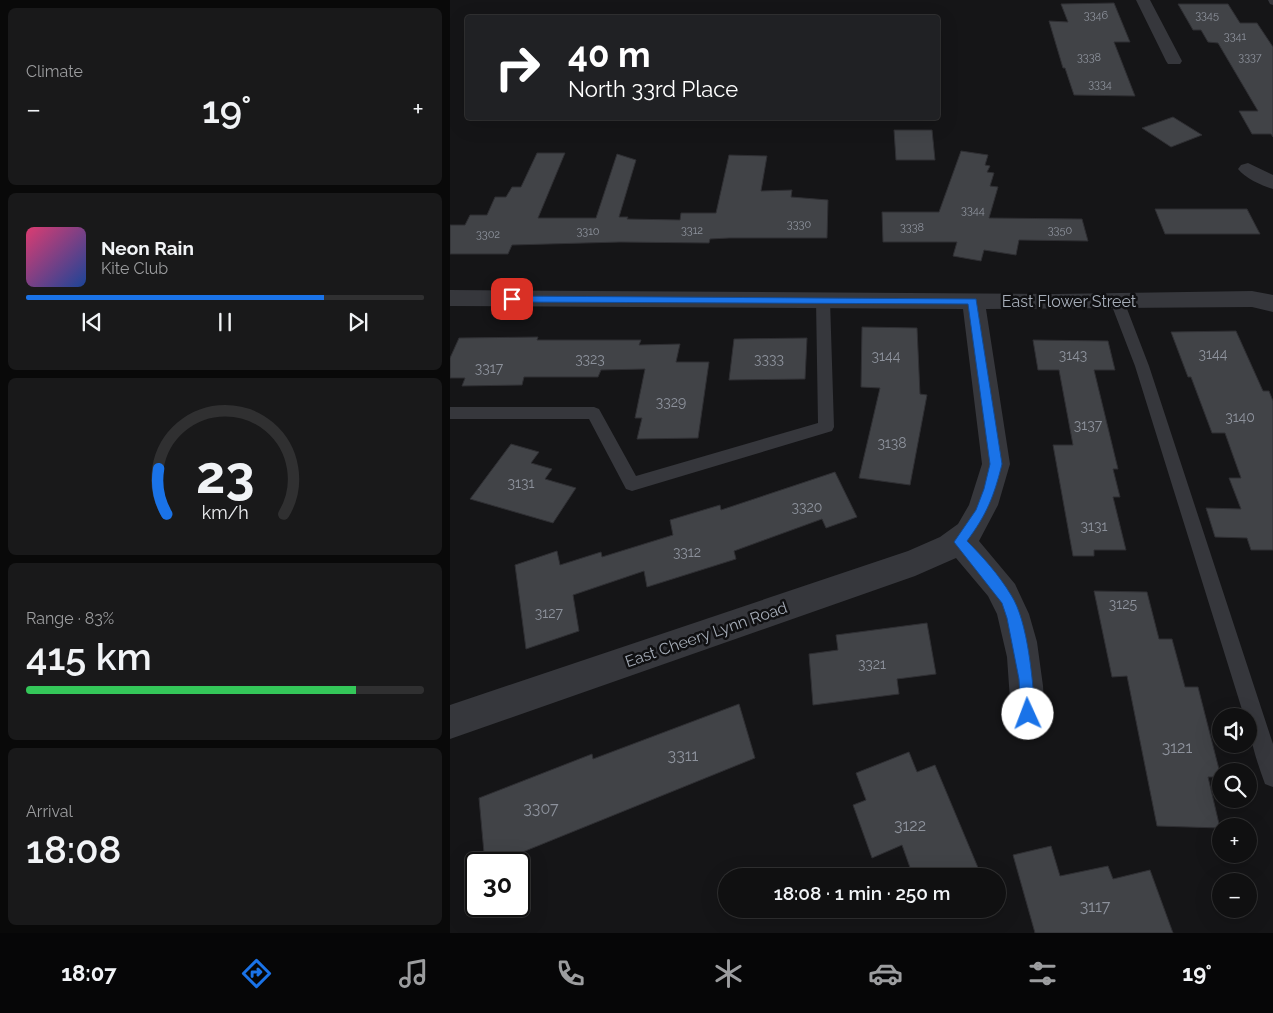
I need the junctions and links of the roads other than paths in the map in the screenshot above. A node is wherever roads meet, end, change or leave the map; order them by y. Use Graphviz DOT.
graph roads {
  1 [pos="1143,0"];
  2 [pos="1174,61"];
  3 [pos="1248,169"];
  4 [pos="1273,183"];
  5 [pos="450,298"];
  6 [pos="823,300"];
  7 [pos="973,301"];
  8 [pos="1117,301"];
  9 [pos="1271,301"];
  10 [pos="450,413"];
  11 [pos="960,542"];
  12 [pos="1028,714"];
  13 [pos="450,722"];
  14 [pos="1273,776"];
  1 -- 2 [label="street"];
  3 -- 4 [label="street"];
  5 -- 6 [label="street, East Flower Street"];
  6 -- 7 [label="street, East Flower Street"];
  6 -- 10 [label="lane"];
  7 -- 8 [label="street, East Flower Street"];
  7 -- 11 [label="street"];
  8 -- 9 [label="street, East Flower Street"];
  8 -- 14 [label="lane"];
  11 -- 12 [label="street"];
  11 -- 13 [label="street, East Cheery Lynn Road"];
}
